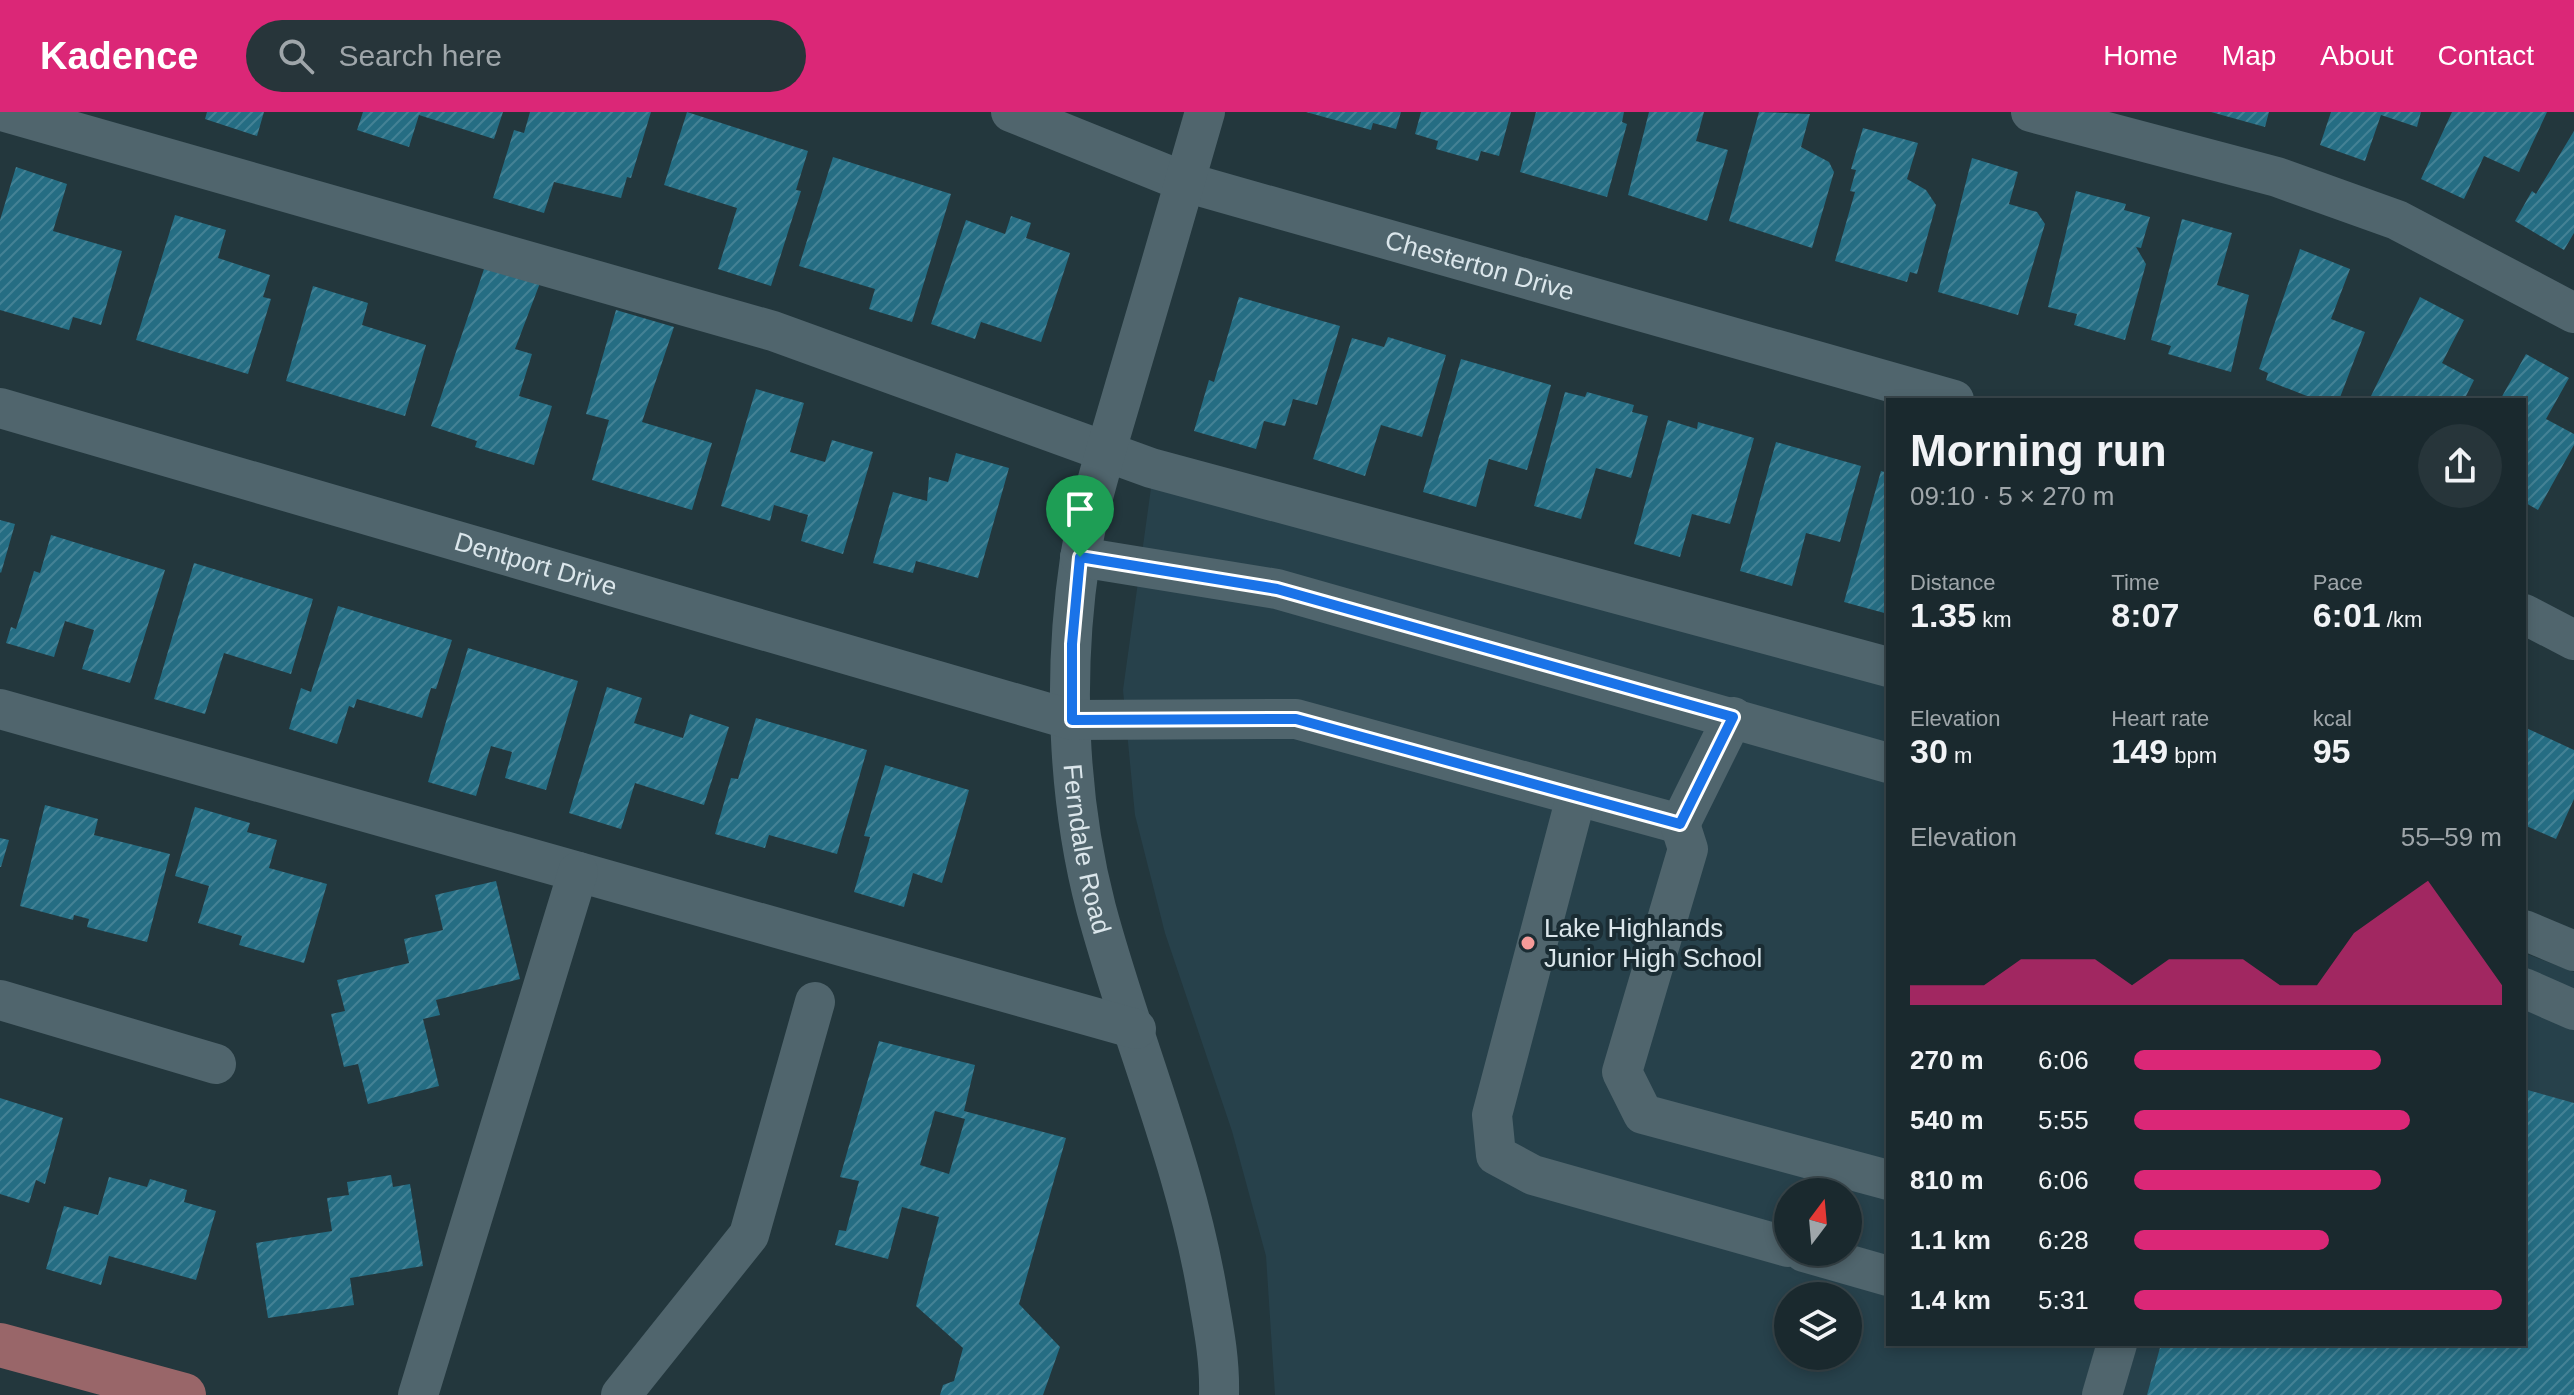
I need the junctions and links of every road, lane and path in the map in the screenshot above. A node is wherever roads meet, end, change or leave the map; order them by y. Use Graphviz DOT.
graph roads {
  1 [pos="5,112"];
  2 [pos="1011,112"];
  3 [pos="1205,112"];
  4 [pos="2031,112"];
  5 [pos="1185,182"];
  6 [pos="2574,313"];
  7 [pos="1947,398"];
  8 [pos="0,408"];
  9 [pos="1106,454"];
  10 [pos="1080,557"];
  11 [pos="2526,615"];
  12 [pos="2574,640"];
  13 [pos="1886,666"];
  14 [pos="0,709"];
  15 [pos="1733,717"];
  16 [pos="1072,720"];
  17 [pos="1886,762"];
  18 [pos="1576,797"];
  19 [pos="1680,824"];
  20 [pos="578,872"];
  21 [pos="2526,931"];
  22 [pos="2574,951"];
  23 [pos="2526,989"];
  24 [pos="0,1000"];
  25 [pos="815,1002"];
  26 [pos="2574,1010"];
  27 [pos="1136,1029"];
  28 [pos="216,1064"];
  29 [pos="1886,1179"];
  30 [pos="1774,1243"];
  31 [pos="1853,1266"];
  32 [pos="1886,1275"];
  33 [pos="0,1345"];
  34 [pos="2116,1346"];
  35 [pos="184,1395"];
  36 [pos="418,1395"];
  37 [pos="621,1395"];
  38 [pos="1219,1395"];
  39 [pos="2102,1395"];
  1 -- 9 [label="street"];
  2 -- 5 [label="street, Chesterton Drive"];
  3 -- 5 [label="street, Ferndale Road"];
  4 -- 6 [label="street"];
  5 -- 7 [label="street, Chesterton Drive"];
  5 -- 9 [label="street, Ferndale Road"];
  8 -- 16 [label="street, Dentport Drive"];
  9 -- 10 [label="street, Ferndale Road"];
  9 -- 13 [label="street"];
  10 -- 15 [label="street"];
  10 -- 16 [label="street, Ferndale Road"];
  11 -- 12 [label="street"];
  14 -- 20 [label="street"];
  15 -- 17 [label="street"];
  15 -- 19 [label="street"];
  16 -- 18 [label="street, Dentport Drive"];
  16 -- 27 [label="street, Ferndale Road"];
  18 -- 19 [label="street, Dentport Drive"];
  18 -- 30 [label="street"];
  19 -- 29 [label="street"];
  20 -- 27 [label="street"];
  20 -- 36 [label="street"];
  21 -- 22 [label="street"];
  23 -- 26 [label="street"];
  24 -- 28 [label="street"];
  25 -- 37 [label="street"];
  27 -- 38 [label="street, Ferndale Road"];
  31 -- 32 [label="street"];
  33 -- 35 [label="main road"];
  34 -- 39 [label="street"];
}
